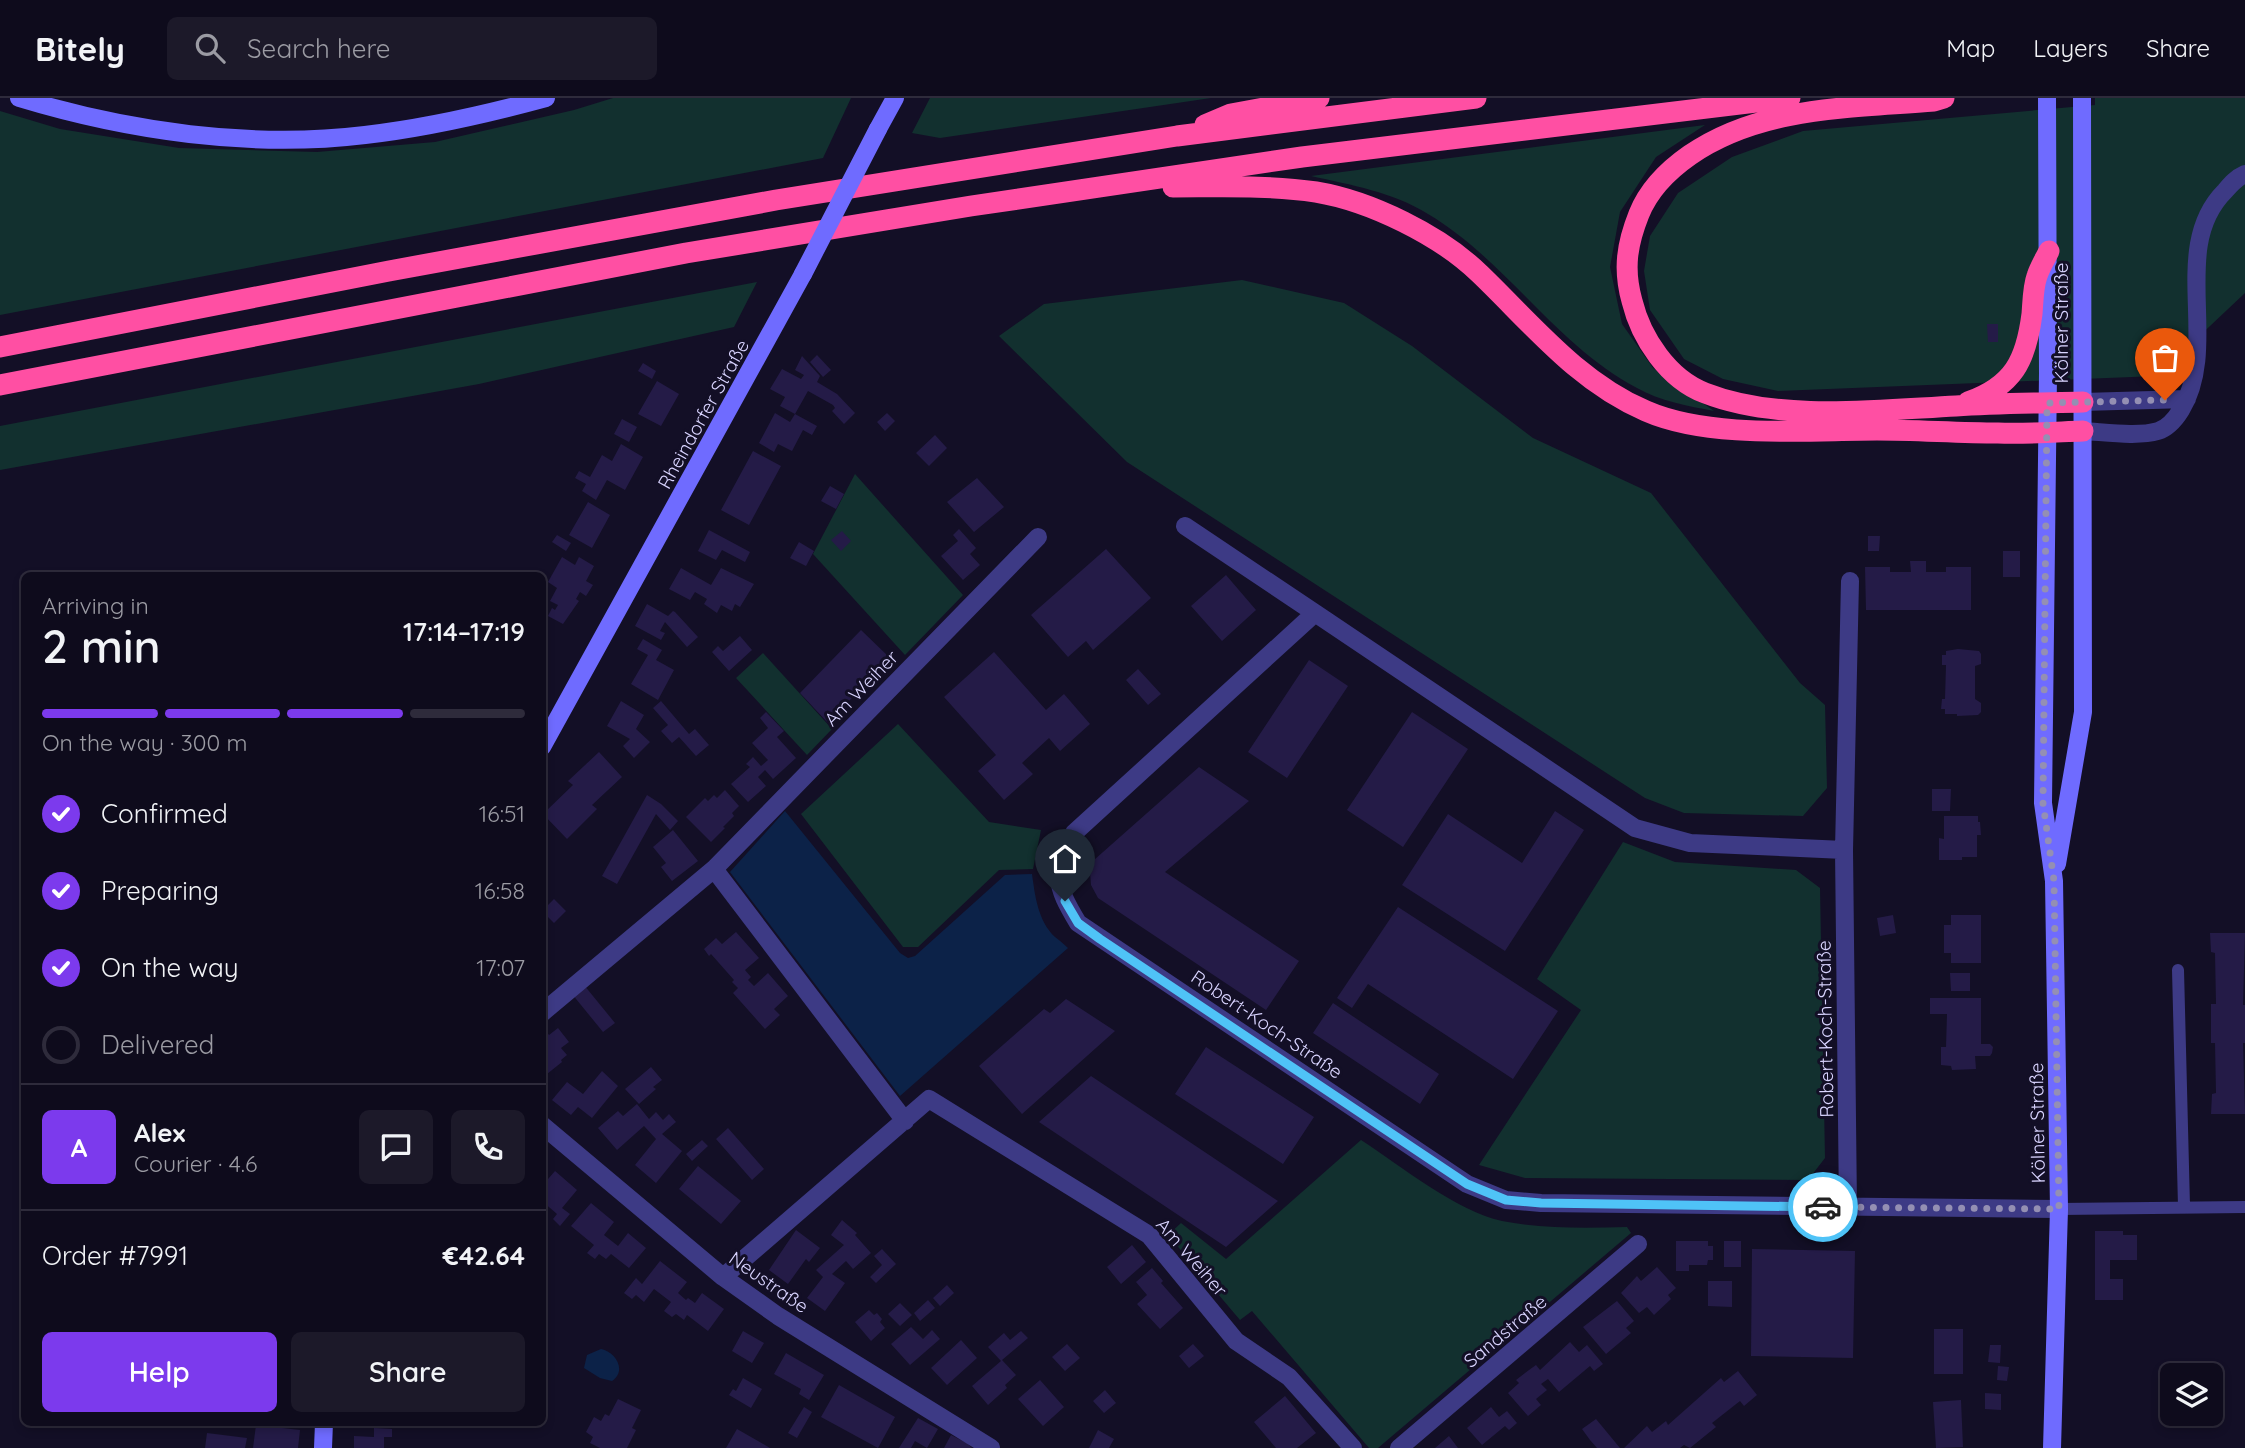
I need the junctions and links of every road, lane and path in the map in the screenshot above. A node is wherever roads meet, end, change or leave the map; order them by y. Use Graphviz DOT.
graph roads {
  1 [pos="19,98"];
  2 [pos="546,98"];
  3 [pos="895,98"];
  4 [pos="1319,98"];
  5 [pos="1476,98"];
  6 [pos="1790,98"];
  7 [pos="1944,98"];
  8 [pos="2047,98"];
  9 [pos="2082,98"];
  10 [pos="1177,136"];
  11 [pos="2245,174"];
  12 [pos="1097,187"];
  13 [pos="2049,251"];
  14 [pos="0,347"];
  15 [pos="0,385"];
  16 [pos="2187,399"];
  17 [pos="2083,402"];
  18 [pos="2047,403"];
  19 [pos="1959,405"];
  20 [pos="2083,431"];
  21 [pos="2047,432"];
  22 [pos="1185,526"];
  23 [pos="1038,537"];
  24 [pos="1850,581"];
  25 [pos="1315,613"];
  26 [pos="546,740"];
  27 [pos="1844,850"];
  28 [pos="714,869"];
  29 [pos="2054,881"];
  30 [pos="2178,970"];
  31 [pos="546,1010"];
  32 [pos="905,1121"];
  33 [pos="546,1128"];
  34 [pos="2183,1206"];
  35 [pos="2245,1207"];
  36 [pos="1847,1208"];
  37 [pos="2059,1209"];
  38 [pos="1638,1244"];
  39 [pos="723,1277"];
  40 [pos="324,1426"];
  41 [pos="323,1448"];
  42 [pos="991,1448"];
  43 [pos="1353,1448"];
  44 [pos="1399,1448"];
  45 [pos="2052,1448"];
  1 -- 2 [label="main road"];
  3 -- 26 [label="main road, Rheindorfer Straße, bridge"];
  4 -- 10 [label="highway"];
  5 -- 10 [label="highway"];
  6 -- 12 [label="highway"];
  7 -- 19 [label="highway"];
  8 -- 13 [label="main road, Kölner Straße"];
  9 -- 17 [label="main road, Kölner Straße"];
  10 -- 14 [label="highway"];
  11 -- 16 [label="street"];
  12 -- 15 [label="highway"];
  12 -- 21 [label="highway"];
  13 -- 18 [label="main road, Kölner Straße"];
  13 -- 19 [label="highway"];
  16 -- 17 [label="street"];
  16 -- 20 [label="street"];
  17 -- 18 [label="highway"];
  17 -- 20 [label="main road, Kölner Straße"];
  18 -- 19 [label="highway"];
  18 -- 21 [label="main road, Kölner Straße"];
  20 -- 21 [label="highway"];
  20 -- 29 [label="main road, Kölner Straße"];
  21 -- 29 [label="main road, Kölner Straße"];
  22 -- 25 [label="street"];
  23 -- 28 [label="street, Am Weiher"];
  24 -- 27 [label="street, Robert-Koch-Straße"];
  25 -- 27 [label="street"];
  25 -- 36 [label="street, Robert-Koch-Straße"];
  27 -- 36 [label="street, Robert-Koch-Straße"];
  28 -- 31 [label="street, Am Weiher"];
  28 -- 32 [label="street"];
  29 -- 37 [label="main road, Kölner Straße"];
  30 -- 34 [label="lane"];
  32 -- 39 [label="street, Am Weiher"];
  32 -- 43 [label="street, Am Weiher"];
  33 -- 39 [label="street, Neustraße"];
  34 -- 35 [label="lane"];
  34 -- 37 [label="lane"];
  36 -- 37 [label="street, Robert-Koch-Straße"];
  37 -- 45 [label="main road, Kölner Straße"];
  38 -- 44 [label="street, Sandstraße"];
  39 -- 42 [label="street, Neustraße"];
  40 -- 41 [label="main road"];
}
